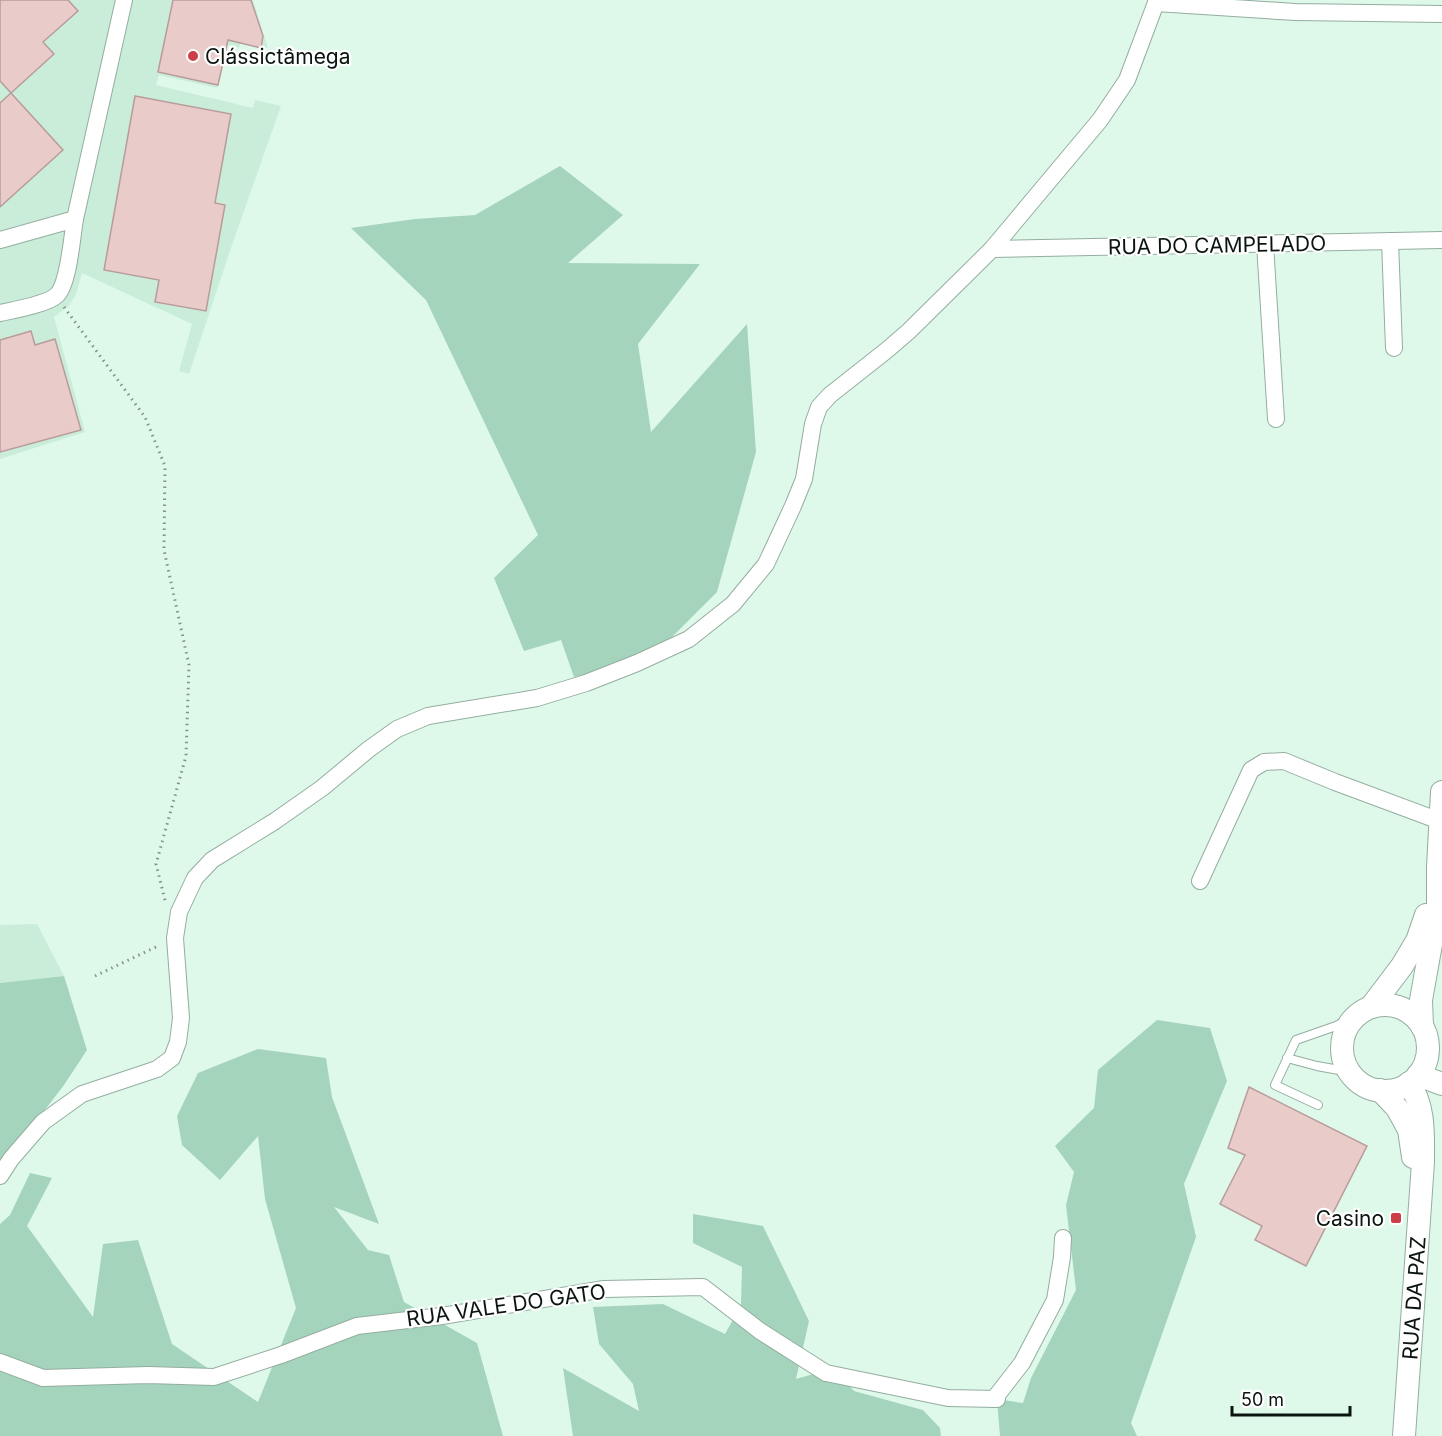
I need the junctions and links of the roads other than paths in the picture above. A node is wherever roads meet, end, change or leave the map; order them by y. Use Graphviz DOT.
graph roads {
  1 [pos="124,0"];
  2 [pos="1156,2"];
  3 [pos="1442,14"];
  4 [pos="75,219"];
  5 [pos="0,240"];
  6 [pos="1442,240"];
  7 [pos="1390,241"];
  8 [pos="1265,244"];
  9 [pos="992,249"];
  10 [pos="0,313"];
  11 [pos="1394,348"];
  12 [pos="1276,419"];
  13 [pos="1442,792"];
  14 [pos="1440,821"];
  15 [pos="1438,867"];
  16 [pos="1200,881"];
  17 [pos="1363,1012"];
  18 [pos="1430,1037"];
  19 [pos="1287,1058"];
  20 [pos="1350,1072"];
  21 [pos="1414,1079"];
  22 [pos="1442,1084"];
  23 [pos="1380,1090"];
  24 [pos="1318,1105"];
  25 [pos="1442,1151"];
  26 [pos="0,1176"];
  27 [pos="1420,1197"];
  28 [pos="1063,1238"];
  29 [pos="0,1362"];
  30 [pos="1404,1436"];
  1 -- 4 [label="street"];
  2 -- 3 [label="street"];
  2 -- 9 [label="street"];
  4 -- 5 [label="street"];
  4 -- 10 [label="street"];
  6 -- 7 [label="street, RUA DO CAMPELADO"];
  7 -- 8 [label="street, RUA DO CAMPELADO"];
  7 -- 11 [label="street"];
  8 -- 9 [label="street, RUA DO CAMPELADO"];
  8 -- 12 [label="street"];
  9 -- 26 [label="street"];
  13 -- 14 [label="main road"];
  14 -- 15 [label="main road"];
  14 -- 16 [label="street"];
  15 -- 17 [label="main road"];
  15 -- 18 [label="main road"];
  17 -- 18 [label="main road"];
  17 -- 19 [label="lane"];
  17 -- 20 [label="main road"];
  18 -- 21 [label="main road"];
  19 -- 20 [label="lane"];
  19 -- 24 [label="lane"];
  20 -- 23 [label="main road"];
  21 -- 22 [label="main road"];
  21 -- 23 [label="main road"];
  21 -- 27 [label="main road"];
  23 -- 27 [label="main road"];
  25 -- 27 [label="main road"];
  27 -- 30 [label="main road, RUA DA PAZ"];
  28 -- 29 [label="street, RUA VALE DO GATO"];
}
